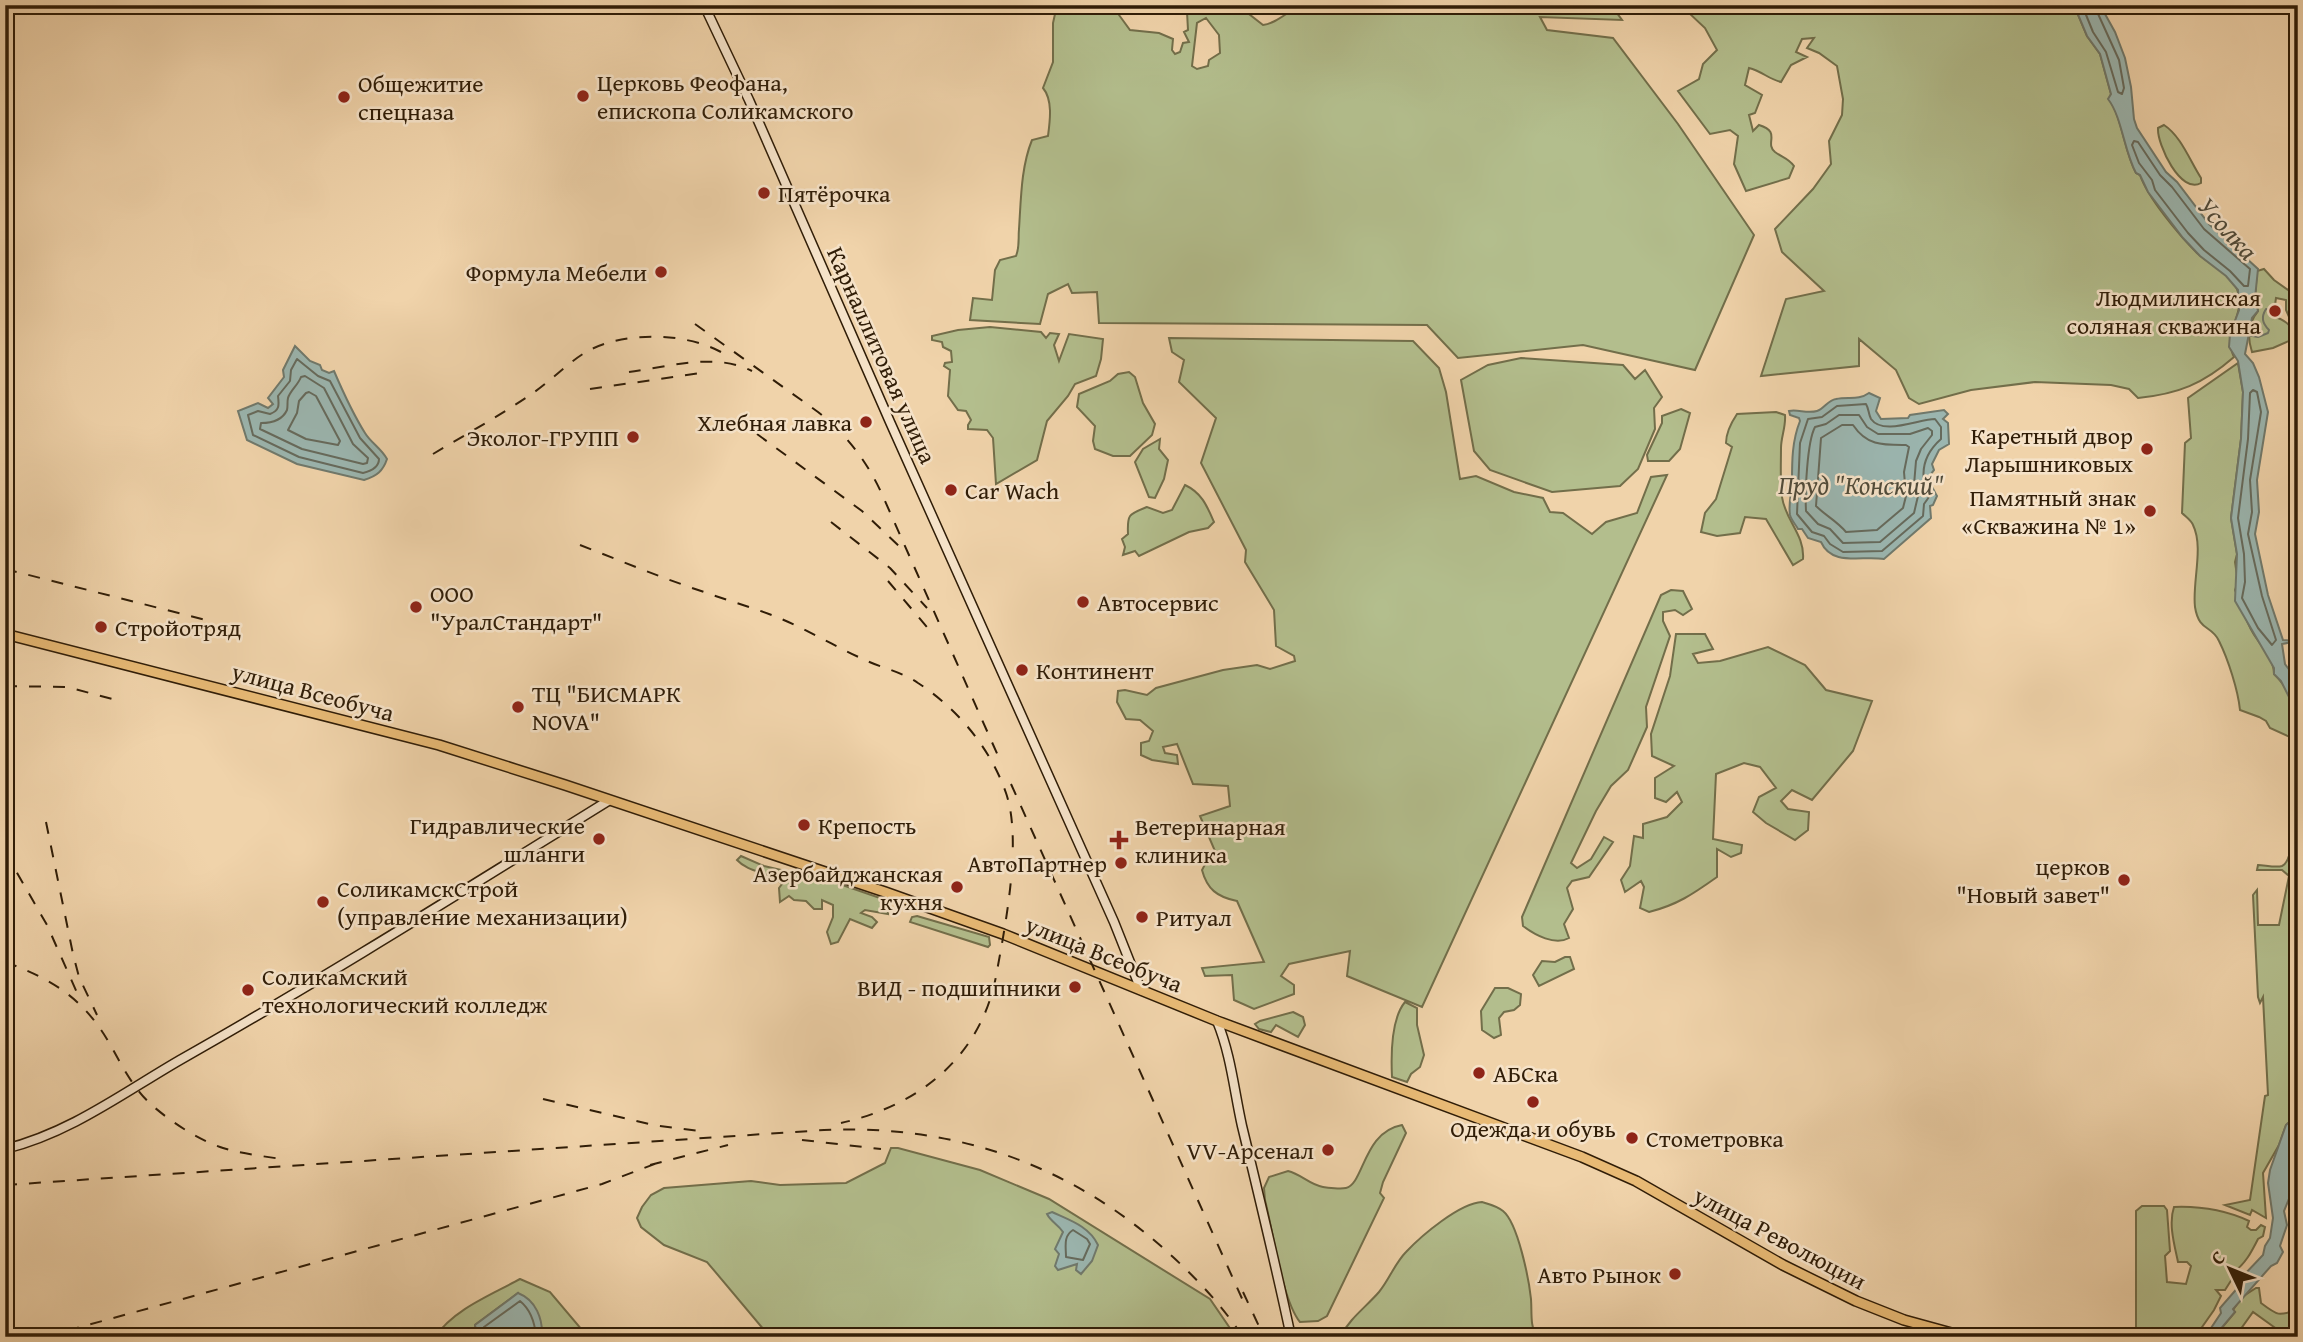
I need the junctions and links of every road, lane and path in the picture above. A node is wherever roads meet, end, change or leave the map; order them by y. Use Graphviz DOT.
graph roads {
  1 [pos="704,5"];
  2 [pos="5,634"];
  3 [pos="608,801"];
  4 [pos="1141,990"];
  5 [pos="1217,1021"];
  6 [pos="5,1149"];
  7 [pos="1582,1157"];
  8 [pos="1291,1337"];
  9 [pos="1966,1337"];
  1 -- 4 [label="street, Карналлитовая улица"];
  2 -- 3 [label="main road, улица Всеобуча"];
  3 -- 4 [label="main road, улица Всеобуча"];
  3 -- 6 [label="street"];
  4 -- 5 [label="main road, улица Всеобуча"];
  5 -- 7 [label="main road, улица Всеобуча"];
  5 -- 8 [label="street"];
  7 -- 9 [label="main road, улица Революции"];
}
